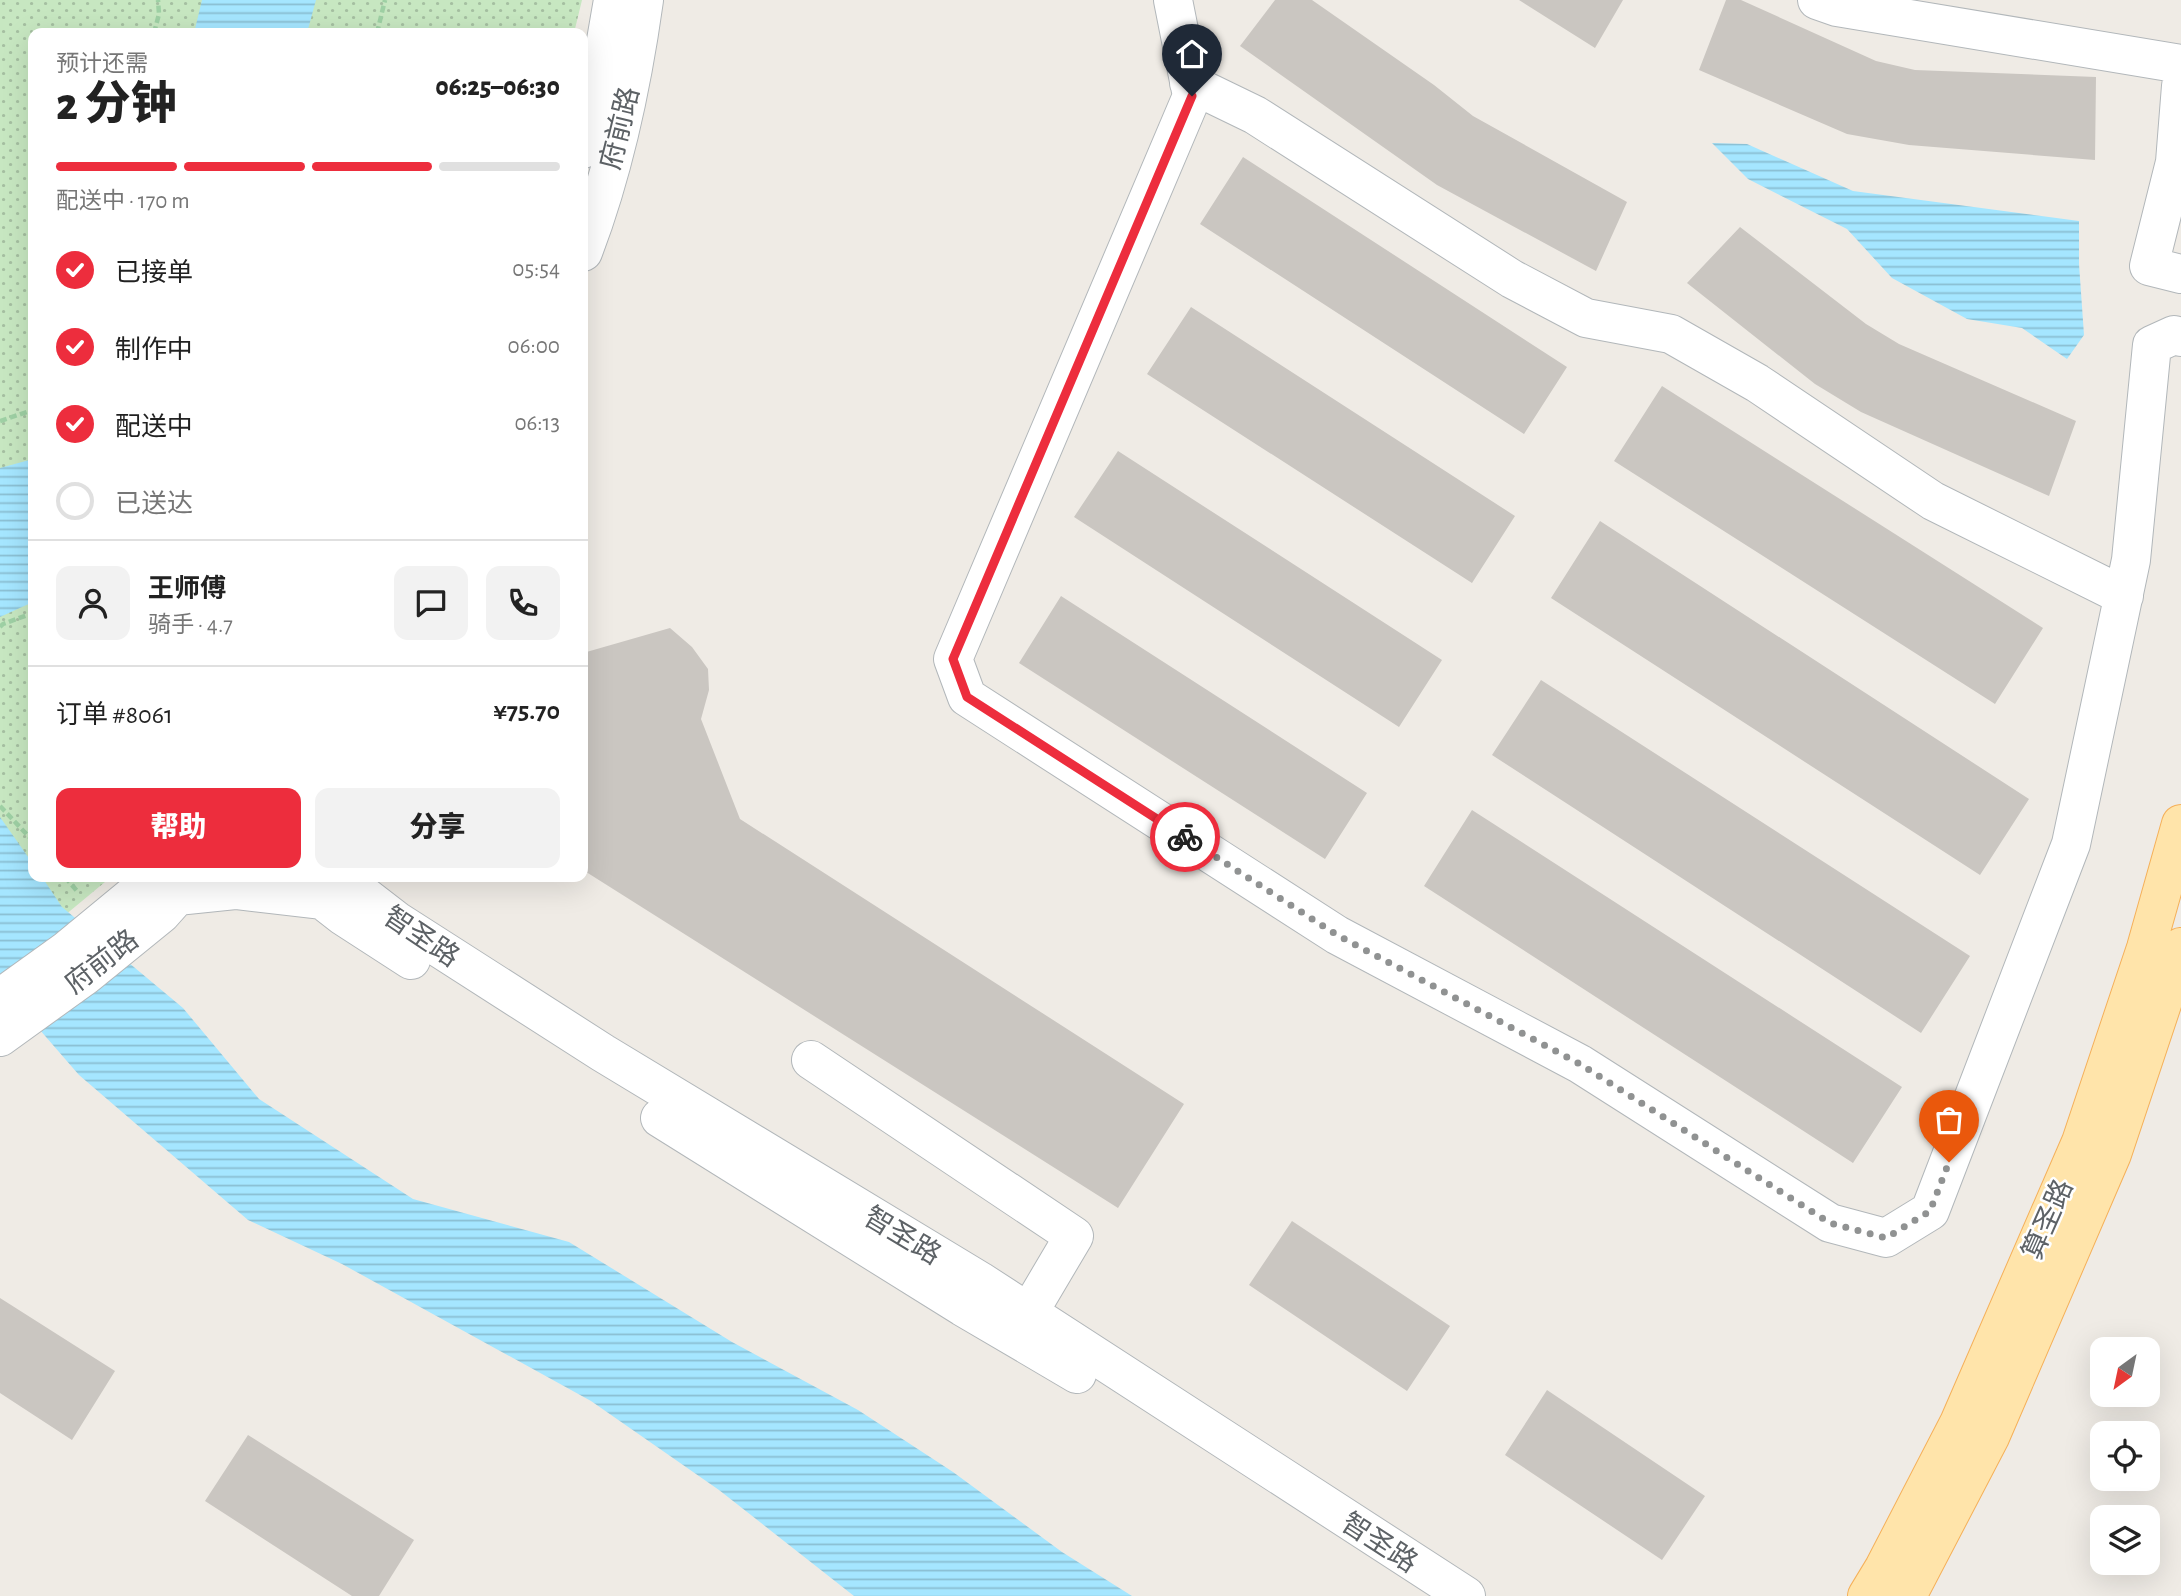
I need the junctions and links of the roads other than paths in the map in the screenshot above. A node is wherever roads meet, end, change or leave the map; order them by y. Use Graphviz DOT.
graph roads {
  1 [pos="613,0"];
  2 [pos="645,0"];
  3 [pos="1173,0"];
  4 [pos="1817,0"];
  5 [pos="2181,64"];
  6 [pos="1189,83"];
  7 [pos="2181,86"];
  8 [pos="588,131"];
  9 [pos="588,239"];
  10 [pos="2181,274"];
  11 [pos="2181,337"];
  12 [pos="2124,596"];
  13 [pos="2181,824"];
  14 [pos="374,882"];
  15 [pos="318,884"];
  16 [pos="165,891"];
  17 [pos="397,921"];
  18 [pos="2181,947"];
  19 [pos="0,998"];
  20 [pos="0,1037"];
  21 [pos="811,1060"];
  22 [pos="1029,1312"];
  23 [pos="1417,1596"];
  24 [pos="1466,1596"];
  25 [pos="1867,1596"];
  26 [pos="1907,1596"];
  1 -- 8 [label="street, 府前路"];
  2 -- 9 [label="street, 府前路"];
  3 -- 6 [label="street"];
  4 -- 5 [label="street"];
  6 -- 12 [label="street"];
  6 -- 12 [label="street"];
  7 -- 10 [label="street"];
  11 -- 12 [label="street"];
  13 -- 25 [label="main road, 算圣路"];
  14 -- 17 [label="street"];
  15 -- 16 [label="street"];
  15 -- 17 [label="street, 智圣路"];
  15 -- 23 [label="street, 智圣路"];
  16 -- 19 [label="street, 府前路"];
  16 -- 20 [label="street, 府前路"];
  17 -- 22 [label="street, 智圣路"];
  18 -- 26 [label="main road, 算圣路"];
  21 -- 22 [label="street"];
  22 -- 24 [label="street, 智圣路"];
}
